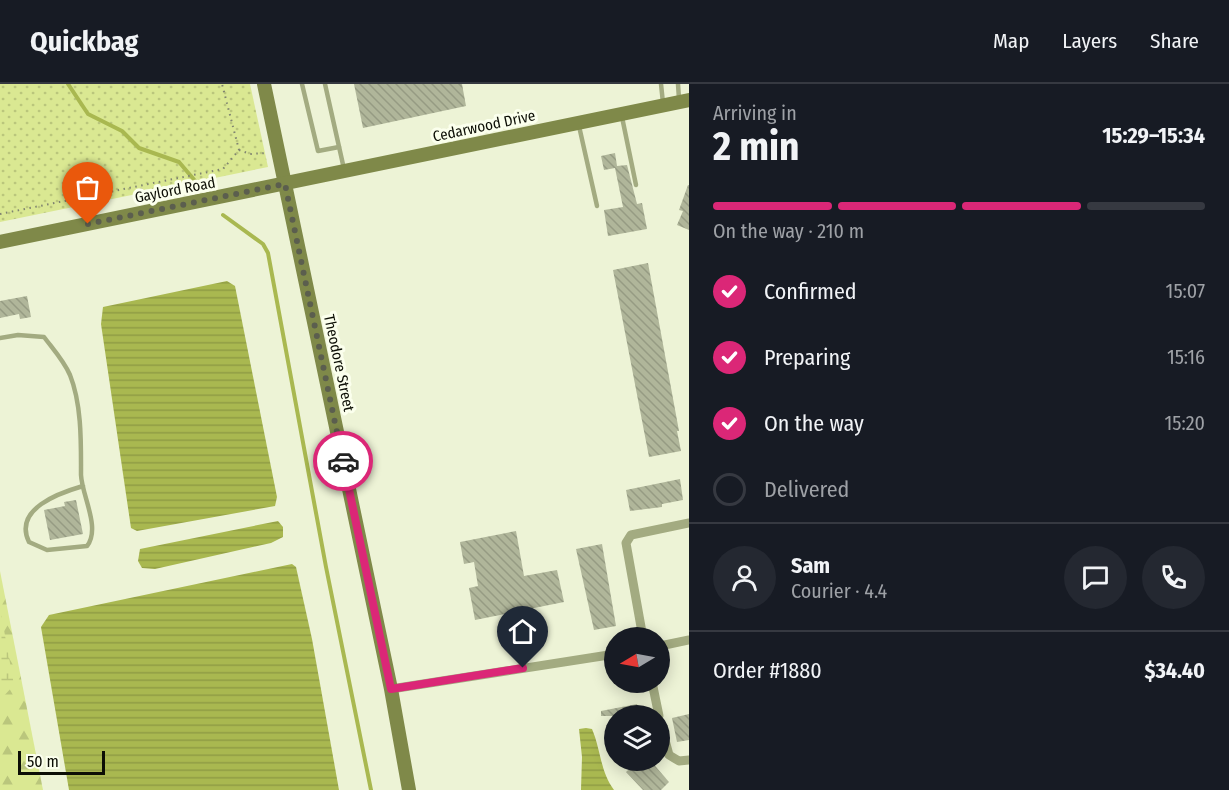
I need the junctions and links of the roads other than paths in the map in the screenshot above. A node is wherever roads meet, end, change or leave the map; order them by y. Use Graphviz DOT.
graph roads {
  1 [pos="264,84"];
  2 [pos="302,84"];
  3 [pos="325,84"];
  4 [pos="661,84"];
  5 [pos="678,84"];
  6 [pos="684,101"];
  7 [pos="663,105"];
  8 [pos="621,114"];
  9 [pos="579,123"];
  10 [pos="339,147"];
  11 [pos="345,172"];
  12 [pos="285,184"];
  13 [pos="636,185"];
  14 [pos="597,206"];
  15 [pos="0,242"];
  16 [pos="0,338"];
  17 [pos="83,486"];
  18 [pos="689,523"];
  19 [pos="641,627"];
  20 [pos="689,640"];
  21 [pos="670,644"];
  22 [pos="604,656"];
  23 [pos="391,689"];
  24 [pos="670,756"];
  25 [pos="689,760"];
  26 [pos="409,790"];
  1 -- 12 [label="street, Theodore Street"];
  2 -- 10 [label="lane"];
  3 -- 10 [label="lane"];
  4 -- 7 [label="lane"];
  5 -- 6 [label="lane"];
  6 -- 7 [label="street, Cedarwood Drive"];
  7 -- 8 [label="street, Cedarwood Drive"];
  8 -- 9 [label="street, Cedarwood Drive"];
  8 -- 13 [label="lane"];
  9 -- 11 [label="street, Cedarwood Drive"];
  9 -- 14 [label="lane"];
  10 -- 11 [label="lane"];
  11 -- 12 [label="street, Cedarwood Drive"];
  12 -- 15 [label="street, Gaylord Road"];
  12 -- 23 [label="street, Theodore Street"];
  16 -- 17 [label="lane"];
  17 -- 17 [label="lane"];
  18 -- 19 [label="street"];
  20 -- 21 [label="street"];
  22 -- 23 [label="street"];
  23 -- 26 [label="street, Theodore Street"];
  24 -- 25 [label="street"];
}
